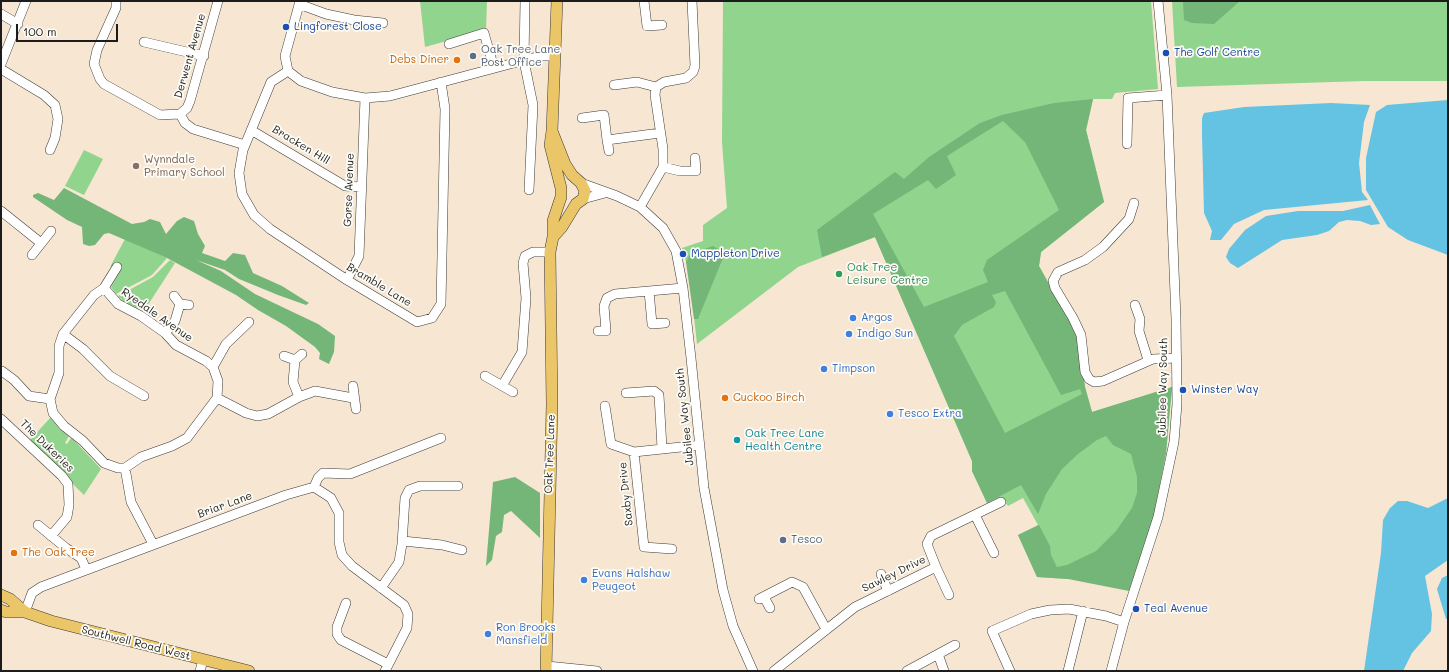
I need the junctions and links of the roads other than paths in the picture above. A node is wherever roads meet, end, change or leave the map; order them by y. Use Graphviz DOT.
graph roads {
  1 [pos="26,1"];
  2 [pos="116,1"];
  3 [pos="218,1"];
  4 [pos="525,1"];
  5 [pos="556,1"];
  6 [pos="644,1"];
  7 [pos="692,1"];
  8 [pos="1158,1"];
  9 [pos="299,2"];
  10 [pos="1,14"];
  11 [pos="383,23"];
  12 [pos="18,24"];
  13 [pos="662,25"];
  14 [pos="144,42"];
  15 [pos="449,44"];
  16 [pos="204,56"];
  17 [pos="555,56"];
  18 [pos="524,60"];
  19 [pos="1,64"];
  20 [pos="494,68"];
  21 [pos="1,69"];
  22 [pos="288,71"];
  23 [pos="441,82"];
  24 [pos="614,85"];
  25 [pos="656,87"];
  26 [pos="1166,95"];
  27 [pos="365,98"];
  28 [pos="180,114"];
  29 [pos="582,118"];
  30 [pos="251,130"];
  31 [pos="552,131"];
  32 [pos="660,133"];
  33 [pos="607,140"];
  34 [pos="1127,144"];
  35 [pos="245,145"];
  36 [pos="50,150"];
  37 [pos="608,151"];
  38 [pos="695,158"];
  39 [pos="663,167"];
  40 [pos="580,182"];
  41 [pos="361,187"];
  42 [pos="529,190"];
  43 [pos="561,192"];
  44 [pos="604,193"];
  45 [pos="580,202"];
  46 [pos="1134,203"];
  47 [pos="640,207"];
  48 [pos="1,211"];
  49 [pos="51,231"];
  50 [pos="553,237"];
  51 [pos="41,243"];
  52 [pos="550,252"];
  53 [pos="32,255"];
  54 [pos="117,267"];
  55 [pos="347,280"];
  56 [pos="104,288"];
  57 [pos="683,288"];
  58 [pos="649,291"];
  59 [pos="174,296"];
  60 [pos="1135,304"];
  61 [pos="249,322"];
  62 [pos="665,323"];
  63 [pos="598,331"];
  64 [pos="165,333"];
  65 [pos="63,334"];
  66 [pos="284,356"];
  67 [pos="1177,358"];
  68 [pos="1148,360"];
  69 [pos="213,367"];
  70 [pos="2,371"];
  71 [pos="485,376"];
  72 [pos="353,386"];
  73 [pos="502,386"];
  74 [pos="513,392"];
  75 [pos="626,393"];
  76 [pos="144,396"];
  77 [pos="299,397"];
  78 [pos="217,398"];
  79 [pos="353,398"];
  80 [pos="50,399"];
  81 [pos="605,406"];
  82 [pos="356,409"];
  83 [pos="1,419"];
  84 [pos="441,438"];
  85 [pos="700,445"];
  86 [pos="662,448"];
  87 [pos="634,452"];
  88 [pos="125,468"];
  89 [pos="453,484"];
  90 [pos="314,487"];
  91 [pos="1001,502"];
  92 [pos="975,515"];
  93 [pos="38,525"];
  94 [pos="51,536"];
  95 [pos="402,541"];
  96 [pos="153,544"];
  97 [pos="672,549"];
  98 [pos="462,550"];
  99 [pos="994,553"];
  100 [pos="936,567"];
  101 [pos="86,569"];
  102 [pos="881,574"];
  103 [pos="381,588"];
  104 [pos="888,591"];
  105 [pos="1,594"];
  106 [pos="949,595"];
  107 [pos="341,607"];
  108 [pos="770,608"];
  109 [pos="1,610"];
  110 [pos="1083,611"];
  111 [pos="25,612"];
  112 [pos="1124,622"];
  113 [pos="826,629"];
  114 [pos="955,646"];
  115 [pos="938,654"];
  116 [pos="203,660"];
  117 [pos="386,667"];
  118 [pos="546,668"];
  119 [pos="200,671"];
  120 [pos="249,671"];
  121 [pos="597,671"];
  122 [pos="753,671"];
  123 [pos="774,671"];
  124 [pos="907,671"];
  125 [pos="944,671"];
  126 [pos="1010,671"];
  127 [pos="1068,671"];
  128 [pos="1111,671"];
  1 -- 12 [label="street"];
  2 -- 28 [label="street"];
  3 -- 16 [label="street, Derwent Avenue"];
  4 -- 18 [label="street"];
  5 -- 17 [label="main road"];
  6 -- 13 [label="street"];
  7 -- 25 [label="street"];
  8 -- 26 [label="street, Jubilee Way South"];
  9 -- 11 [label="street"];
  9 -- 22 [label="street"];
  10 -- 12 [label="street"];
  12 -- 19 [label="street"];
  14 -- 16 [label="street"];
  15 -- 20 [label="street"];
  16 -- 28 [label="street, Derwent Avenue"];
  17 -- 18 [label="street"];
  17 -- 31 [label="main road"];
  18 -- 20 [label="street"];
  18 -- 42 [label="street"];
  20 -- 23 [label="street"];
  21 -- 36 [label="street"];
  22 -- 27 [label="street"];
  22 -- 30 [label="street, Bramble Lane"];
  23 -- 27 [label="street"];
  23 -- 55 [label="street, Bramble Lane"];
  24 -- 25 [label="street"];
  25 -- 32 [label="street"];
  26 -- 34 [label="street"];
  26 -- 67 [label="street, Jubilee Way South"];
  27 -- 41 [label="street, Gorse Avenue"];
  28 -- 35 [label="street"];
  29 -- 33 [label="street"];
  30 -- 35 [label="street, Bramble Lane"];
  30 -- 41 [label="street, Bracken Hill"];
  31 -- 40 [label="main road"];
  31 -- 43 [label="main road"];
  32 -- 33 [label="street"];
  32 -- 39 [label="street"];
  33 -- 37 [label="street"];
  35 -- 55 [label="street, Bramble Lane"];
  38 -- 39 [label="street"];
  39 -- 47 [label="street"];
  40 -- 43 [label="main road"];
  40 -- 44 [label="street, Jubilee Way South"];
  40 -- 45 [label="main road"];
  41 -- 55 [label="street, Gorse Avenue"];
  43 -- 45 [label="main road"];
  43 -- 50 [label="main road, Oak Tree Lane"];
  44 -- 45 [label="street"];
  44 -- 47 [label="street, Jubilee Way South"];
  45 -- 50 [label="main road, Oak Tree Lane"];
  46 -- 68 [label="street"];
  47 -- 57 [label="street, Jubilee Way South"];
  48 -- 51 [label="street"];
  49 -- 51 [label="street"];
  50 -- 52 [label="main road, Oak Tree Lane"];
  51 -- 53 [label="street"];
  52 -- 73 [label="street"];
  52 -- 118 [label="main road, Oak Tree Lane"];
  54 -- 56 [label="street"];
  56 -- 64 [label="street, Ryedale Avenue"];
  56 -- 65 [label="street"];
  57 -- 58 [label="street"];
  57 -- 85 [label="street, Jubilee Way South"];
  58 -- 62 [label="street"];
  58 -- 63 [label="street"];
  59 -- 64 [label="street"];
  60 -- 68 [label="street"];
  61 -- 69 [label="street"];
  64 -- 69 [label="street, Ryedale Avenue"];
  65 -- 76 [label="street"];
  65 -- 80 [label="street"];
  66 -- 77 [label="street"];
  67 -- 68 [label="street"];
  67 -- 112 [label="street, Jubilee Way South"];
  69 -- 78 [label="street"];
  70 -- 80 [label="street"];
  71 -- 73 [label="street"];
  72 -- 79 [label="street"];
  73 -- 74 [label="street"];
  75 -- 86 [label="street"];
  77 -- 78 [label="street"];
  77 -- 79 [label="street"];
  78 -- 88 [label="street"];
  79 -- 82 [label="street"];
  80 -- 88 [label="street"];
  81 -- 87 [label="street"];
  83 -- 94 [label="street, The Dukeries"];
  84 -- 90 [label="street"];
  85 -- 86 [label="street, Saxby Drive"];
  85 -- 122 [label="street, Jubilee Way South"];
  86 -- 87 [label="street, Saxby Drive"];
  87 -- 97 [label="street, Saxby Drive"];
  88 -- 96 [label="street"];
  89 -- 95 [label="street"];
  90 -- 96 [label="street, Briar Lane"];
  90 -- 103 [label="street"];
  91 -- 92 [label="street, Sawley Drive"];
  92 -- 99 [label="street"];
  92 -- 100 [label="street, Sawley Drive"];
  93 -- 94 [label="street"];
  94 -- 101 [label="street"];
  95 -- 98 [label="street"];
  95 -- 103 [label="street"];
  96 -- 101 [label="street, Briar Lane"];
  100 -- 104 [label="street, Sawley Drive"];
  100 -- 106 [label="street"];
  101 -- 111 [label="street, Briar Lane"];
  102 -- 104 [label="street"];
  103 -- 117 [label="street"];
  104 -- 113 [label="street, Sawley Drive"];
  105 -- 111 [label="main road, Southwell Road West"];
  107 -- 117 [label="street"];
  108 -- 113 [label="street"];
  109 -- 111 [label="main road, Southwell Road West"];
  110 -- 112 [label="street"];
  110 -- 126 [label="street"];
  110 -- 127 [label="street"];
  111 -- 116 [label="main road, Southwell Road West"];
  112 -- 128 [label="street, Jubilee Way South"];
  113 -- 123 [label="street, Sawley Drive"];
  114 -- 115 [label="street"];
  115 -- 124 [label="street"];
  115 -- 125 [label="street"];
  116 -- 119 [label="street"];
  116 -- 120 [label="main road, Southwell Road West"];
  118 -- 121 [label="street"];
}
